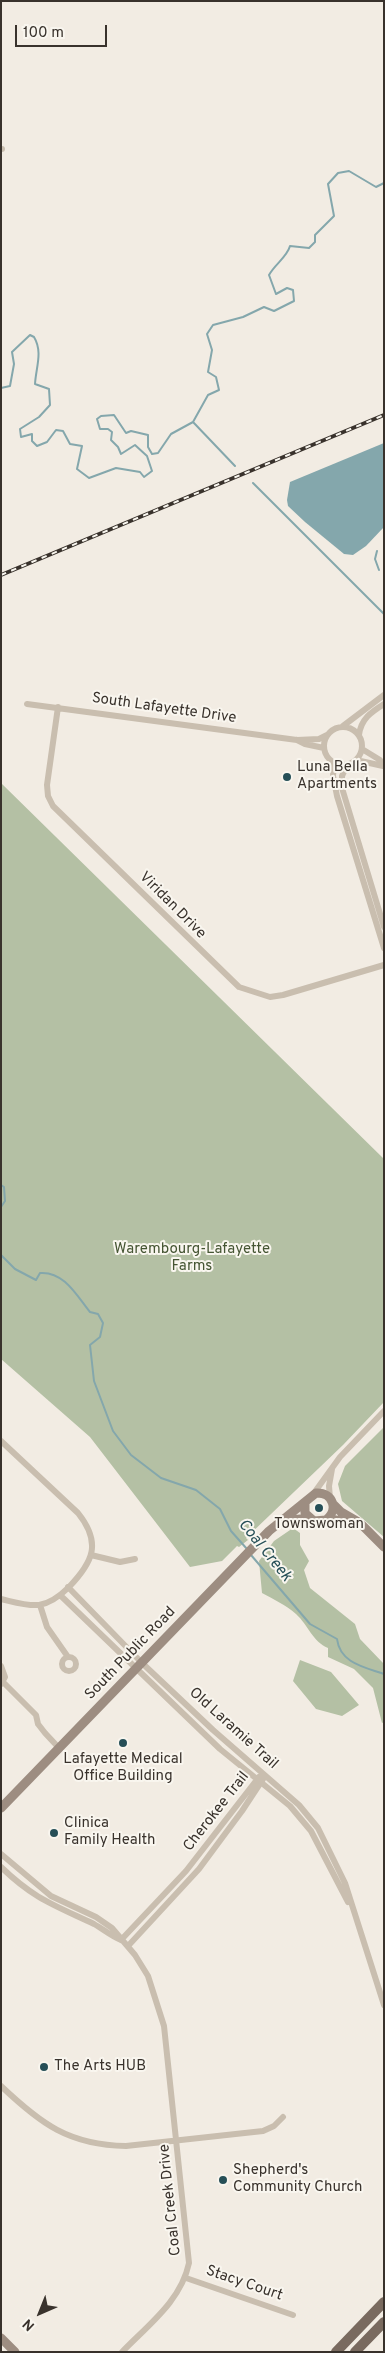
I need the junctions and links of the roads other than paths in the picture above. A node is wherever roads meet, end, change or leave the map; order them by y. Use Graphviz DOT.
graph roads {
  1 [pos="384,695"];
  2 [pos="27,704"];
  3 [pos="384,704"];
  4 [pos="58,708"];
  5 [pos="343,726"];
  6 [pos="327,735"];
  7 [pos="359,735"];
  8 [pos="297,740"];
  9 [pos="324,748"];
  10 [pos="362,749"];
  11 [pos="356,760"];
  12 [pos="334,763"];
  13 [pos="347,764"];
  14 [pos="383,767"];
  15 [pos="384,927"];
  16 [pos="384,948"];
  17 [pos="384,965"];
  18 [pos="384,1411"];
  19 [pos="1,1440"];
  20 [pos="332,1469"];
  21 [pos="313,1494"];
  22 [pos="332,1501"];
  23 [pos="305,1502"];
  24 [pos="309,1518"];
  25 [pos="328,1519"];
  26 [pos="283,1521"];
  27 [pos="373,1536"];
  28 [pos="384,1547"];
  29 [pos="91,1555"];
  30 [pos="135,1559"];
  31 [pos="68,1587"];
  32 [pos="60,1595"];
  33 [pos="1,1599"];
  34 [pos="40,1605"];
  35 [pos="68,1657"];
  36 [pos="1,1666"];
  37 [pos="139,1666"];
  38 [pos="2,1683"];
  39 [pos="59,1748"];
  40 [pos="264,1774"];
  41 [pos="260,1780"];
  42 [pos="1,1808"];
  43 [pos="1,1854"];
  44 [pos="1,1867"];
  45 [pos="353,1909"];
  46 [pos="121,1940"];
  47 [pos="128,1946"];
  48 [pos="384,2005"];
  49 [pos="1,2086"];
  50 [pos="283,2117"];
  51 [pos="177,2141"];
  52 [pos="186,2278"];
  53 [pos="384,2302"];
  54 [pos="293,2315"];
  55 [pos="384,2322"];
  56 [pos="1,2338"];
  57 [pos="15,2352"];
  58 [pos="122,2352"];
  59 [pos="336,2352"];
  60 [pos="355,2352"];
  1 -- 5 [label="street"];
  2 -- 4 [label="street, South Lafayette Drive"];
  3 -- 7 [label="street"];
  4 -- 8 [label="street, South Lafayette Drive"];
  4 -- 17 [label="street, Viridan Drive"];
  5 -- 6 [label="street"];
  5 -- 7 [label="street"];
  6 -- 8 [label="street, South Lafayette Drive"];
  6 -- 9 [label="street"];
  7 -- 10 [label="street"];
  8 -- 9 [label="street, South Lafayette Drive"];
  9 -- 12 [label="street"];
  10 -- 11 [label="street"];
  10 -- 14 [label="street"];
  11 -- 13 [label="street"];
  11 -- 14 [label="street"];
  12 -- 13 [label="street"];
  12 -- 16 [label="street"];
  13 -- 15 [label="street"];
  18 -- 20 [label="street"];
  19 -- 29 [label="street"];
  20 -- 21 [label="street"];
  20 -- 22 [label="street"];
  21 -- 22 [label="street"];
  21 -- 23 [label="street"];
  22 -- 25 [label="street"];
  22 -- 27 [label="street"];
  23 -- 24 [label="street"];
  23 -- 26 [label="street, South Public Road"];
  24 -- 25 [label="street"];
  24 -- 26 [label="street"];
  25 -- 27 [label="street"];
  26 -- 37 [label="street, South Public Road"];
  27 -- 28 [label="street"];
  29 -- 30 [label="street"];
  29 -- 31 [label="street"];
  31 -- 32 [label="street"];
  31 -- 37 [label="street, Old Laramie Trail"];
  32 -- 34 [label="street"];
  32 -- 37 [label="street, Old Laramie Trail"];
  33 -- 34 [label="street"];
  34 -- 35 [label="street"];
  36 -- 38 [label="street"];
  37 -- 39 [label="street, South Public Road"];
  37 -- 40 [label="street, Old Laramie Trail"];
  37 -- 41 [label="street, Old Laramie Trail"];
  38 -- 39 [label="street"];
  39 -- 42 [label="street, South Public Road"];
  40 -- 41 [label="street, Cherokee Trail"];
  40 -- 45 [label="street, Old Laramie Trail"];
  41 -- 45 [label="street, Old Laramie Trail"];
  41 -- 46 [label="street, Cherokee Trail"];
  41 -- 47 [label="street, Cherokee Trail"];
  43 -- 46 [label="street"];
  44 -- 46 [label="street"];
  45 -- 48 [label="street, Old Laramie Trail"];
  46 -- 47 [label="street, Coal Creek Drive"];
  47 -- 51 [label="street, Coal Creek Drive"];
  49 -- 51 [label="street"];
  50 -- 51 [label="street"];
  51 -- 52 [label="street, Coal Creek Drive"];
  52 -- 54 [label="street, Stacy Court"];
  52 -- 58 [label="street, Coal Creek Drive"];
  53 -- 59 [label="main road"];
  55 -- 60 [label="main road"];
  56 -- 57 [label="street"];
}
